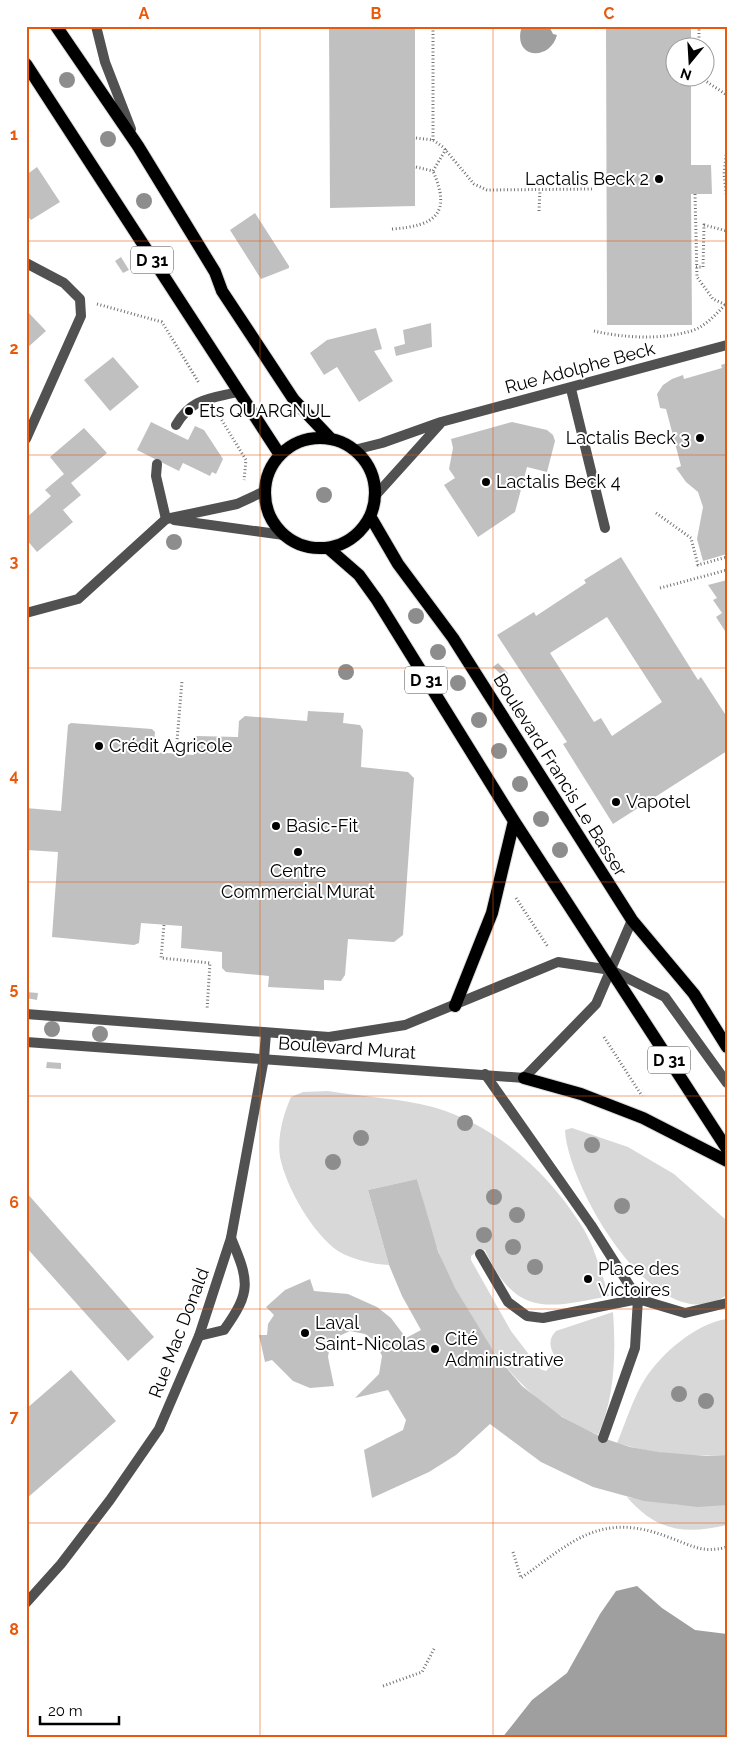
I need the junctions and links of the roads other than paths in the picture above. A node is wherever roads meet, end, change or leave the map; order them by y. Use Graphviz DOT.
graph roads {
  1 [pos="56,26"];
  2 [pos="96,26"];
  3 [pos="26,64"];
  4 [pos="138,146"];
  5 [pos="26,263"];
  6 [pos="727,345"];
  7 [pos="570,389"];
  8 [pos="238,392"];
  9 [pos="441,422"];
  10 [pos="176,425"];
  11 [pos="26,438"];
  12 [pos="332,439"];
  13 [pos="354,450"];
  14 [pos="280,455"];
  15 [pos="157,464"];
  16 [pos="265,491"];
  17 [pos="375,496"];
  18 [pos="370,516"];
  19 [pos="166,518"];
  20 [pos="605,528"];
  21 [pos="284,536"];
  22 [pos="328,548"];
  23 [pos="26,613"];
  24 [pos="514,821"];
  25 [pos="632,920"];
  26 [pos="611,970"];
  27 [pos="455,1006"];
  28 [pos="26,1014"];
  29 [pos="266,1033"];
  30 [pos="26,1042"];
  31 [pos="727,1047"];
  32 [pos="264,1058"];
  33 [pos="485,1074"];
  34 [pos="524,1078"];
  35 [pos="727,1083"];
  36 [pos="727,1149"];
  37 [pos="727,1161"];
  38 [pos="231,1238"];
  39 [pos="480,1254"];
  40 [pos="638,1298"];
  41 [pos="727,1303"];
  42 [pos="200,1336"];
  43 [pos="603,1438"];
  44 [pos="26,1602"];
  1 -- 4 [label="main road, D 31"];
  2 -- 4 [label="street"];
  3 -- 8 [label="main road, D 31"];
  4 -- 12 [label="main road, D 31"];
  5 -- 11 [label="street"];
  6 -- 7 [label="street, Rue Adolphe Beck"];
  7 -- 9 [label="street, Rue Adolphe Beck"];
  7 -- 20 [label="street"];
  8 -- 10 [label="street"];
  8 -- 14 [label="main road, D 31"];
  9 -- 13 [label="street, Rue Adolphe Beck"];
  9 -- 17 [label="street"];
  12 -- 13 [label="main road"];
  12 -- 14 [label="main road"];
  13 -- 17 [label="main road"];
  14 -- 16 [label="main road"];
  15 -- 19 [label="street"];
  16 -- 19 [label="street"];
  16 -- 21 [label="main road"];
  17 -- 18 [label="main road"];
  18 -- 22 [label="main road"];
  18 -- 25 [label="main road, Boulevard Francis Le Basser / D 31"];
  19 -- 21 [label="street"];
  19 -- 23 [label="street"];
  21 -- 22 [label="main road"];
  22 -- 24 [label="main road, D 31"];
  24 -- 26 [label="main road, D 31"];
  24 -- 27 [label="main road"];
  25 -- 26 [label="street"];
  25 -- 31 [label="main road, Boulevard Francis Le Basser / D 31"];
  26 -- 27 [label="street, Boulevard Murat"];
  26 -- 34 [label="street"];
  26 -- 35 [label="street"];
  26 -- 36 [label="main road, D 31"];
  27 -- 29 [label="street, Boulevard Murat"];
  28 -- 29 [label="street, Boulevard Murat"];
  29 -- 32 [label="street, Rue Mac Donald"];
  30 -- 32 [label="street, Boulevard Murat"];
  32 -- 33 [label="street, Boulevard Murat"];
  32 -- 38 [label="street, Rue Mac Donald"];
  33 -- 34 [label="street, Boulevard Murat"];
  33 -- 40 [label="street"];
  34 -- 37 [label="main road"];
  38 -- 42 [label="street, Rue Mac Donald"];
  38 -- 42 [label="street"];
  39 -- 40 [label="street"];
  40 -- 41 [label="street"];
  40 -- 43 [label="street"];
  42 -- 44 [label="street, Rue Mac Donald"];
}
